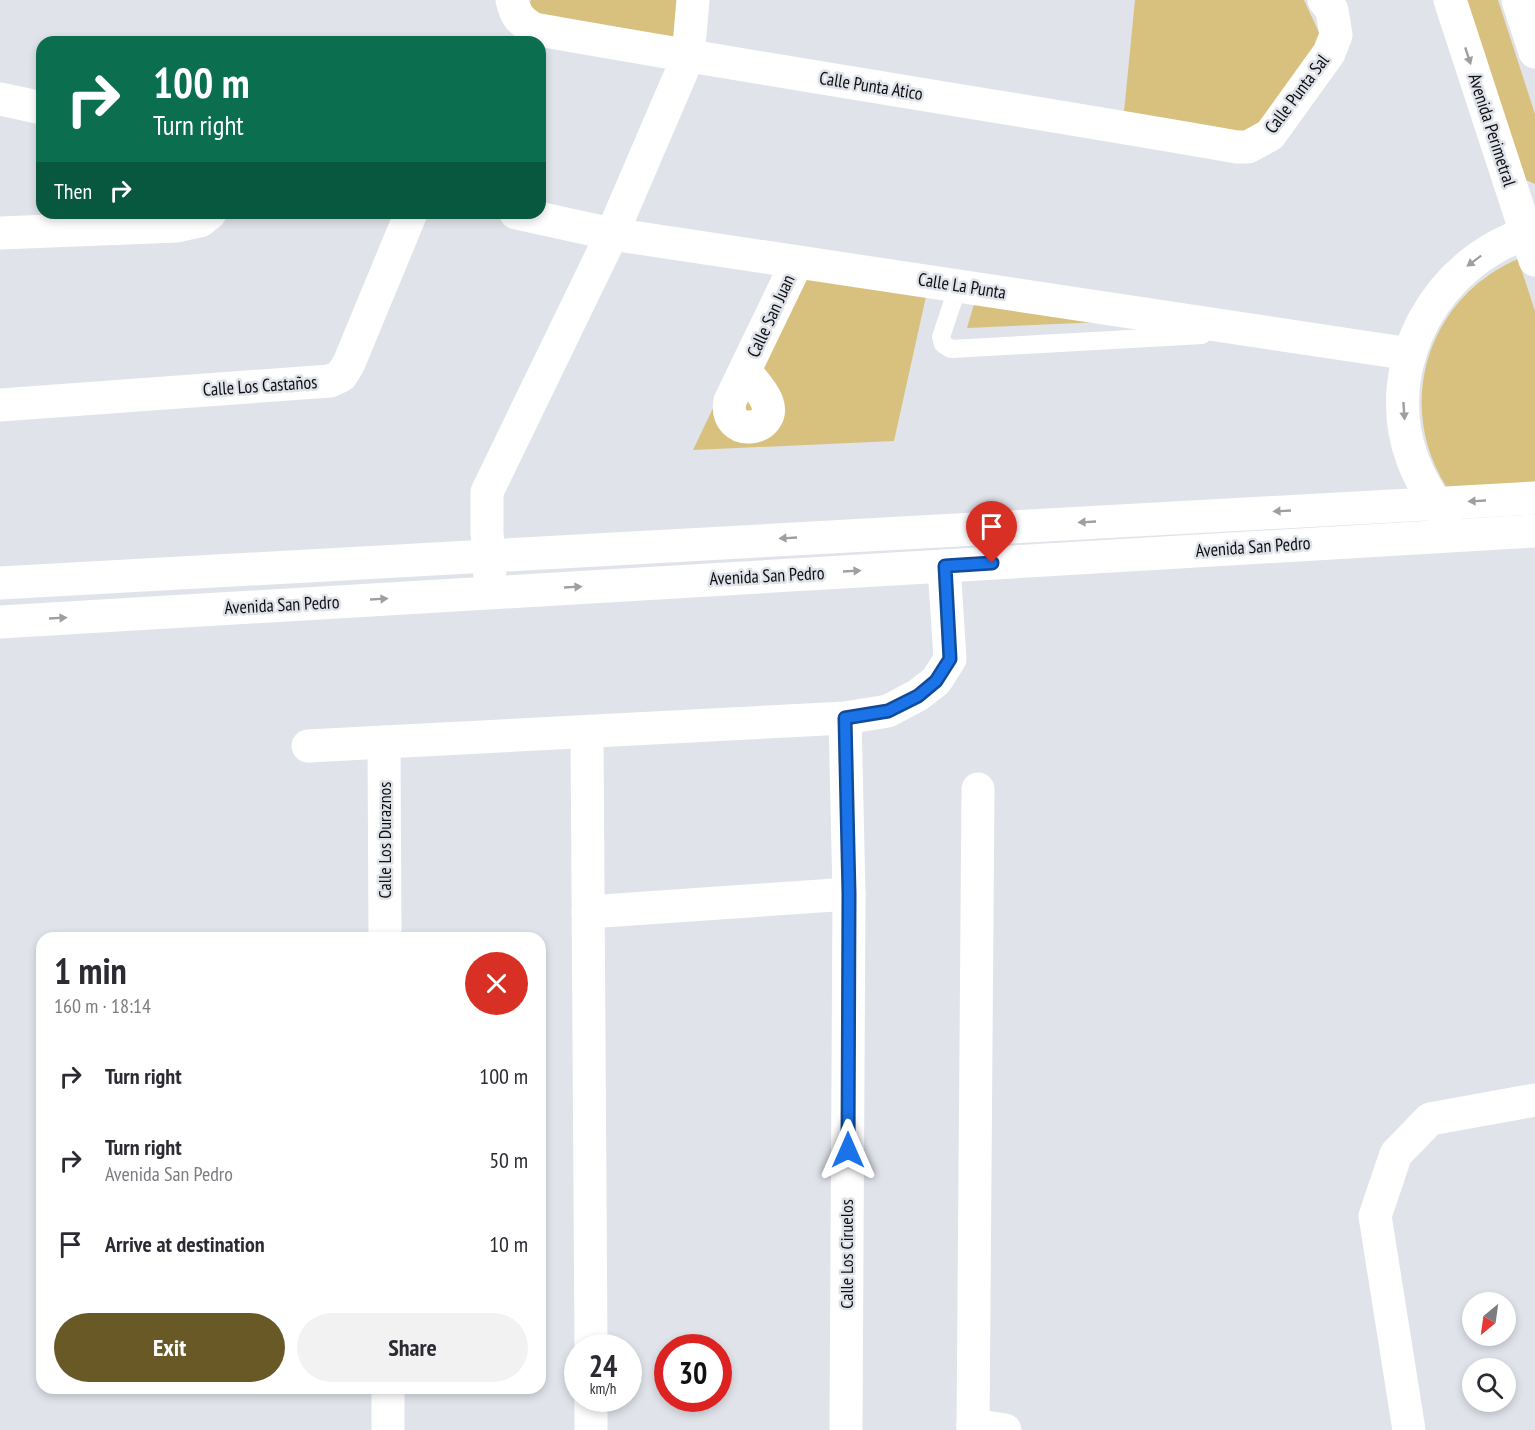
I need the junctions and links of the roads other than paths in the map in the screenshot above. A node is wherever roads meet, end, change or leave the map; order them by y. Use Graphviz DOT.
graph roads {
  1 [pos="512,0"];
  2 [pos="693,0"];
  3 [pos="1324,0"];
  4 [pos="1450,0"];
  5 [pos="1518,0"];
  6 [pos="1535,52"];
  7 [pos="688,57"];
  8 [pos="0,99"];
  9 [pos="36,107"];
  10 [pos="1248,147"];
  11 [pos="202,219"];
  12 [pos="409,219"];
  13 [pos="543,219"];
  14 [pos="0,233"];
  15 [pos="612,234"];
  16 [pos="1532,242"];
  17 [pos="797,262"];
  18 [pos="958,286"];
  19 [pos="1261,331"];
  20 [pos="1410,354"];
  21 [pos="745,371"];
  22 [pos="0,405"];
  23 [pos="1535,498"];
  24 [pos="1435,503"];
  25 [pos="1535,531"];
  26 [pos="1462,534"];
  27 [pos="489,554"];
  28 [pos="945,566"];
  29 [pos="0,583"];
  30 [pos="491,592"];
  31 [pos="0,622"];
  32 [pos="845,718"];
  33 [pos="587,732"];
  34 [pos="384,742"];
  35 [pos="308,746"];
  36 [pos="978,789"];
  37 [pos="849,894"];
  38 [pos="588,912"];
  39 [pos="385,932"];
  40 [pos="1535,1102"];
  41 [pos="591,1334"];
  42 [pos="388,1394"];
  43 [pos="591,1412"];
  44 [pos="984,1428"];
  45 [pos="388,1430"];
  46 [pos="591,1430"];
  47 [pos="846,1430"];
  48 [pos="1409,1430"];
  1 -- 7 [label="street, Calle Punta Atico"];
  2 -- 7 [label="street"];
  3 -- 10 [label="street, Calle Punta Sal"];
  4 -- 16 [label="street, Avenida Perimetral, one-way"];
  5 -- 6 [label="street"];
  7 -- 10 [label="street, Calle Punta Atico"];
  7 -- 15 [label="street"];
  8 -- 9 [label="street"];
  11 -- 14 [label="street"];
  12 -- 22 [label="street, Calle Los Castaños"];
  13 -- 15 [label="street, Calle La Punta"];
  15 -- 17 [label="street, Calle La Punta"];
  15 -- 27 [label="street"];
  16 -- 20 [label="street, one-way"];
  17 -- 18 [label="street, Calle La Punta"];
  17 -- 21 [label="street, Calle San Juan"];
  18 -- 19 [label="street, Calle La Punta"];
  18 -- 19 [label="lane"];
  19 -- 20 [label="street, Calle La Punta"];
  20 -- 24 [label="street, one-way"];
  23 -- 24 [label="street, Avenida San Pedro, one-way"];
  24 -- 26 [label="street"];
  24 -- 27 [label="street, Avenida San Pedro, one-way"];
  25 -- 26 [label="street, Avenida San Pedro"];
  26 -- 28 [label="street, Avenida San Pedro"];
  27 -- 29 [label="street, Avenida San Pedro"];
  27 -- 30 [label="street"];
  30 -- 28 [label="street, Avenida San Pedro, one-way"];
  28 -- 32 [label="street"];
  31 -- 30 [label="street, Avenida San Pedro, one-way"];
  32 -- 33 [label="street"];
  32 -- 37 [label="street, Calle Los Ciruelos"];
  33 -- 34 [label="street"];
  33 -- 38 [label="street"];
  34 -- 35 [label="street"];
  34 -- 39 [label="street, Calle Los Duraznos"];
  36 -- 44 [label="street"];
  37 -- 38 [label="street"];
  37 -- 47 [label="street, Calle Los Ciruelos"];
  38 -- 41 [label="street"];
  40 -- 48 [label="street"];
  42 -- 45 [label="street"];
  43 -- 46 [label="street"];
}
